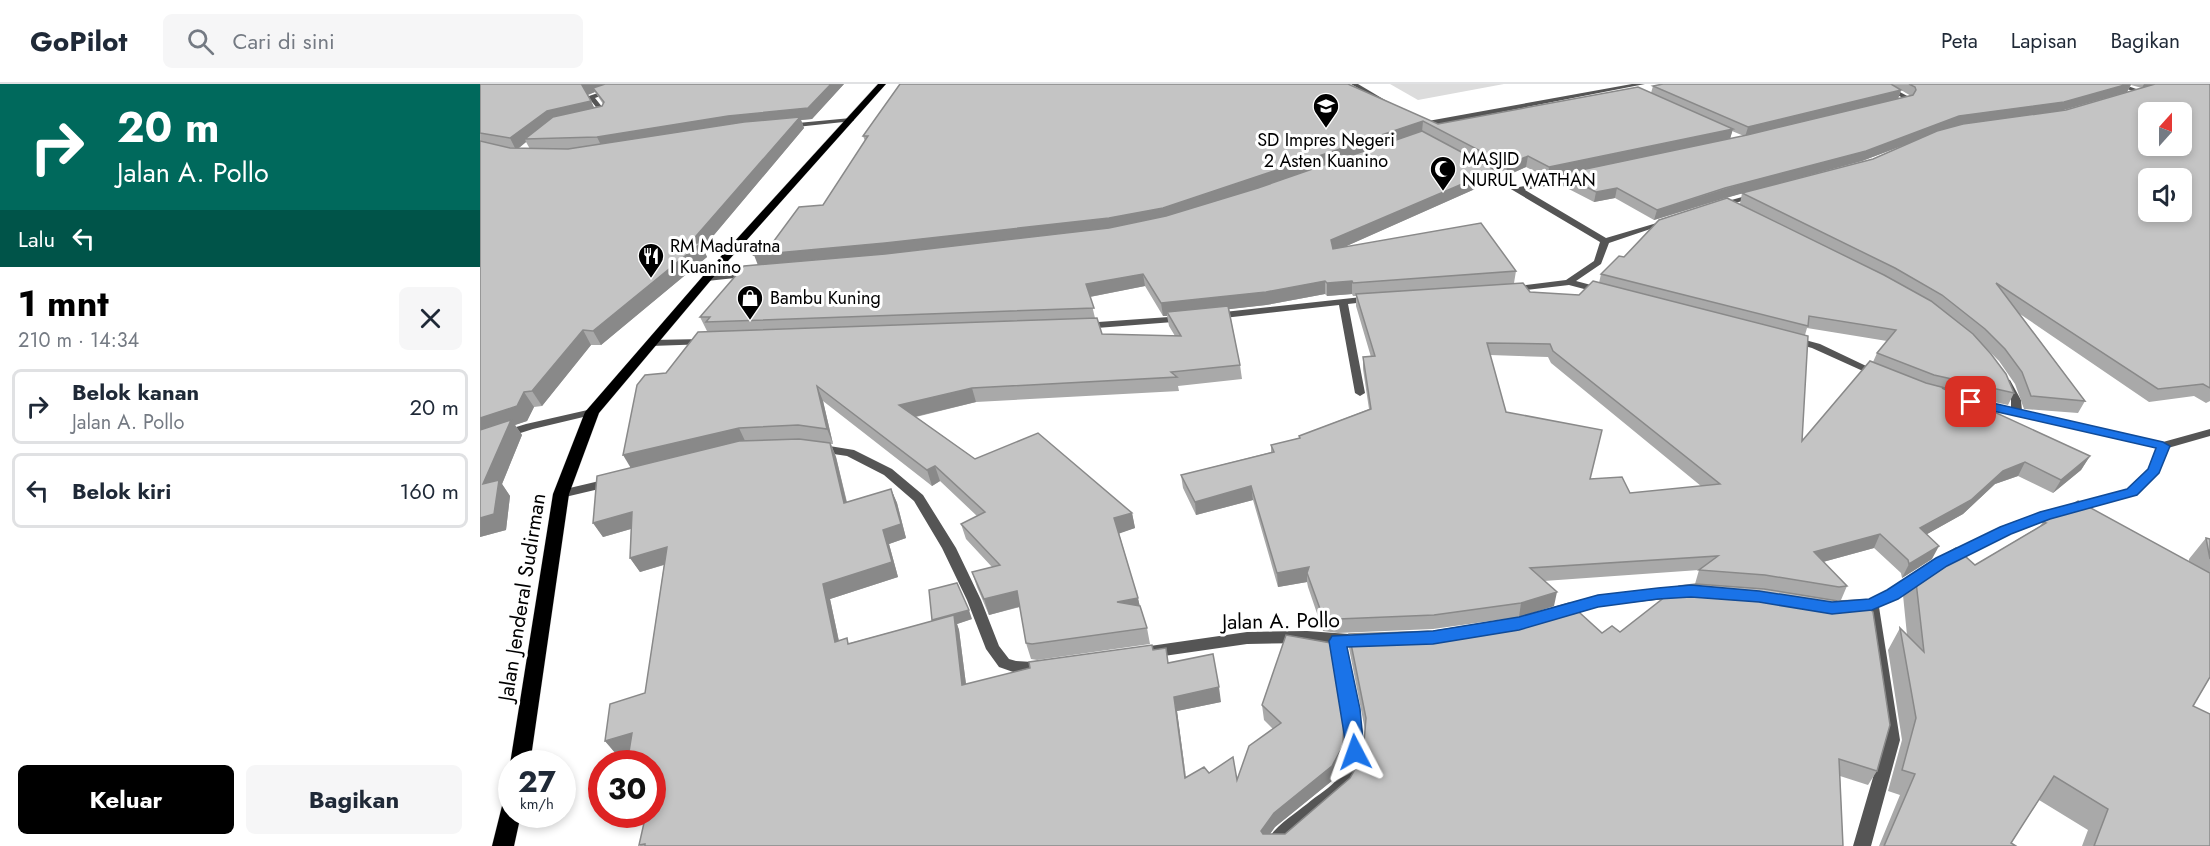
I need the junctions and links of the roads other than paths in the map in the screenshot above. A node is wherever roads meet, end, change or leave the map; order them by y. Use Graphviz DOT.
graph roads {
  1 [pos="630,84"];
  2 [pos="882,84"];
  3 [pos="1354,84"];
  4 [pos="1642,84"];
  5 [pos="1880,84"];
  6 [pos="2115,84"];
  7 [pos="1623,87"];
  8 [pos="1634,92"];
  9 [pos="2123,99"];
  10 [pos="1889,106"];
  11 [pos="1396,108"];
  12 [pos="586,118"];
  13 [pos="851,120"];
  14 [pos="1416,120"];
  15 [pos="1424,125"];
  16 [pos="773,127"];
  17 [pos="1423,136"];
  18 [pos="1473,163"];
  19 [pos="1586,175"];
  20 [pos="1519,189"];
  21 [pos="1769,191"];
  22 [pos="1726,202"];
  23 [pos="1738,208"];
  24 [pos="1704,210"];
  25 [pos="1682,217"];
  26 [pos="1605,241"];
  27 [pos="764,272"];
  28 [pos="707,278"];
  29 [pos="1569,282"];
  30 [pos="1503,291"];
  31 [pos="1615,294"];
  32 [pos="1384,298"];
  33 [pos="1343,303"];
  34 [pos="1201,317"];
  35 [pos="1190,318"];
  36 [pos="1071,327"];
  37 [pos="1786,337"];
  38 [pos="717,341"];
  39 [pos="651,344"];
  40 [pos="1999,372"];
  41 [pos="1892,380"];
  42 [pos="1359,393"];
  43 [pos="1948,397"];
  44 [pos="592,412"];
  45 [pos="2017,412"];
  46 [pos="2210,432"];
  47 [pos="480,442"];
  48 [pos="805,446"];
  49 [pos="2163,446"];
  50 [pos="630,477"];
  51 [pos="561,494"];
  52 [pos="1702,592"];
  53 [pos="1872,604"];
  54 [pos="1842,607"];
  55 [pos="1548,616"];
  56 [pos="1373,640"];
  57 [pos="1338,641"];
  58 [pos="1131,655"];
  59 [pos="1060,665"];
  60 [pos="522,750"];
  61 [pos="507,828"];
  62 [pos="503,846"];
  63 [pos="1273,846"];
  64 [pos="1862,846"];
  1 -- 12 [label="street"];
  2 -- 13 [label="main road, Jalan Jenderal Sudirman"];
  3 -- 11 [label="street"];
  4 -- 7 [label="street"];
  5 -- 10 [label="street"];
  6 -- 9 [label="street"];
  7 -- 8 [label="street"];
  7 -- 15 [label="street"];
  13 -- 16 [label="street"];
  13 -- 28 [label="main road, Jalan Jenderal Sudirman"];
  14 -- 15 [label="street"];
  15 -- 17 [label="street"];
  18 -- 20 [label="street"];
  19 -- 20 [label="street"];
  20 -- 26 [label="street"];
  21 -- 22 [label="street"];
  22 -- 23 [label="street"];
  22 -- 24 [label="street"];
  25 -- 26 [label="street"];
  26 -- 29 [label="street"];
  27 -- 28 [label="street"];
  28 -- 39 [label="main road, Jalan Jenderal Sudirman"];
  29 -- 30 [label="street"];
  29 -- 31 [label="street"];
  32 -- 33 [label="street"];
  33 -- 34 [label="street"];
  33 -- 42 [label="street"];
  35 -- 36 [label="street"];
  37 -- 41 [label="street"];
  38 -- 39 [label="street"];
  39 -- 44 [label="main road, Jalan Jenderal Sudirman"];
  40 -- 45 [label="street"];
  43 -- 45 [label="street"];
  44 -- 47 [label="street"];
  44 -- 51 [label="main road, Jalan Jenderal Sudirman"];
  45 -- 49 [label="street"];
  46 -- 49 [label="street"];
  48 -- 59 [label="street"];
  49 -- 53 [label="street"];
  50 -- 51 [label="street"];
  51 -- 60 [label="main road, Jalan Jenderal Sudirman"];
  52 -- 55 [label="street"];
  53 -- 54 [label="street"];
  53 -- 64 [label="street"];
  56 -- 57 [label="street, Jalan A. Pollo"];
  57 -- 58 [label="street, Jalan A. Pollo"];
  57 -- 63 [label="street"];
  61 -- 62 [label="main road"];
}
